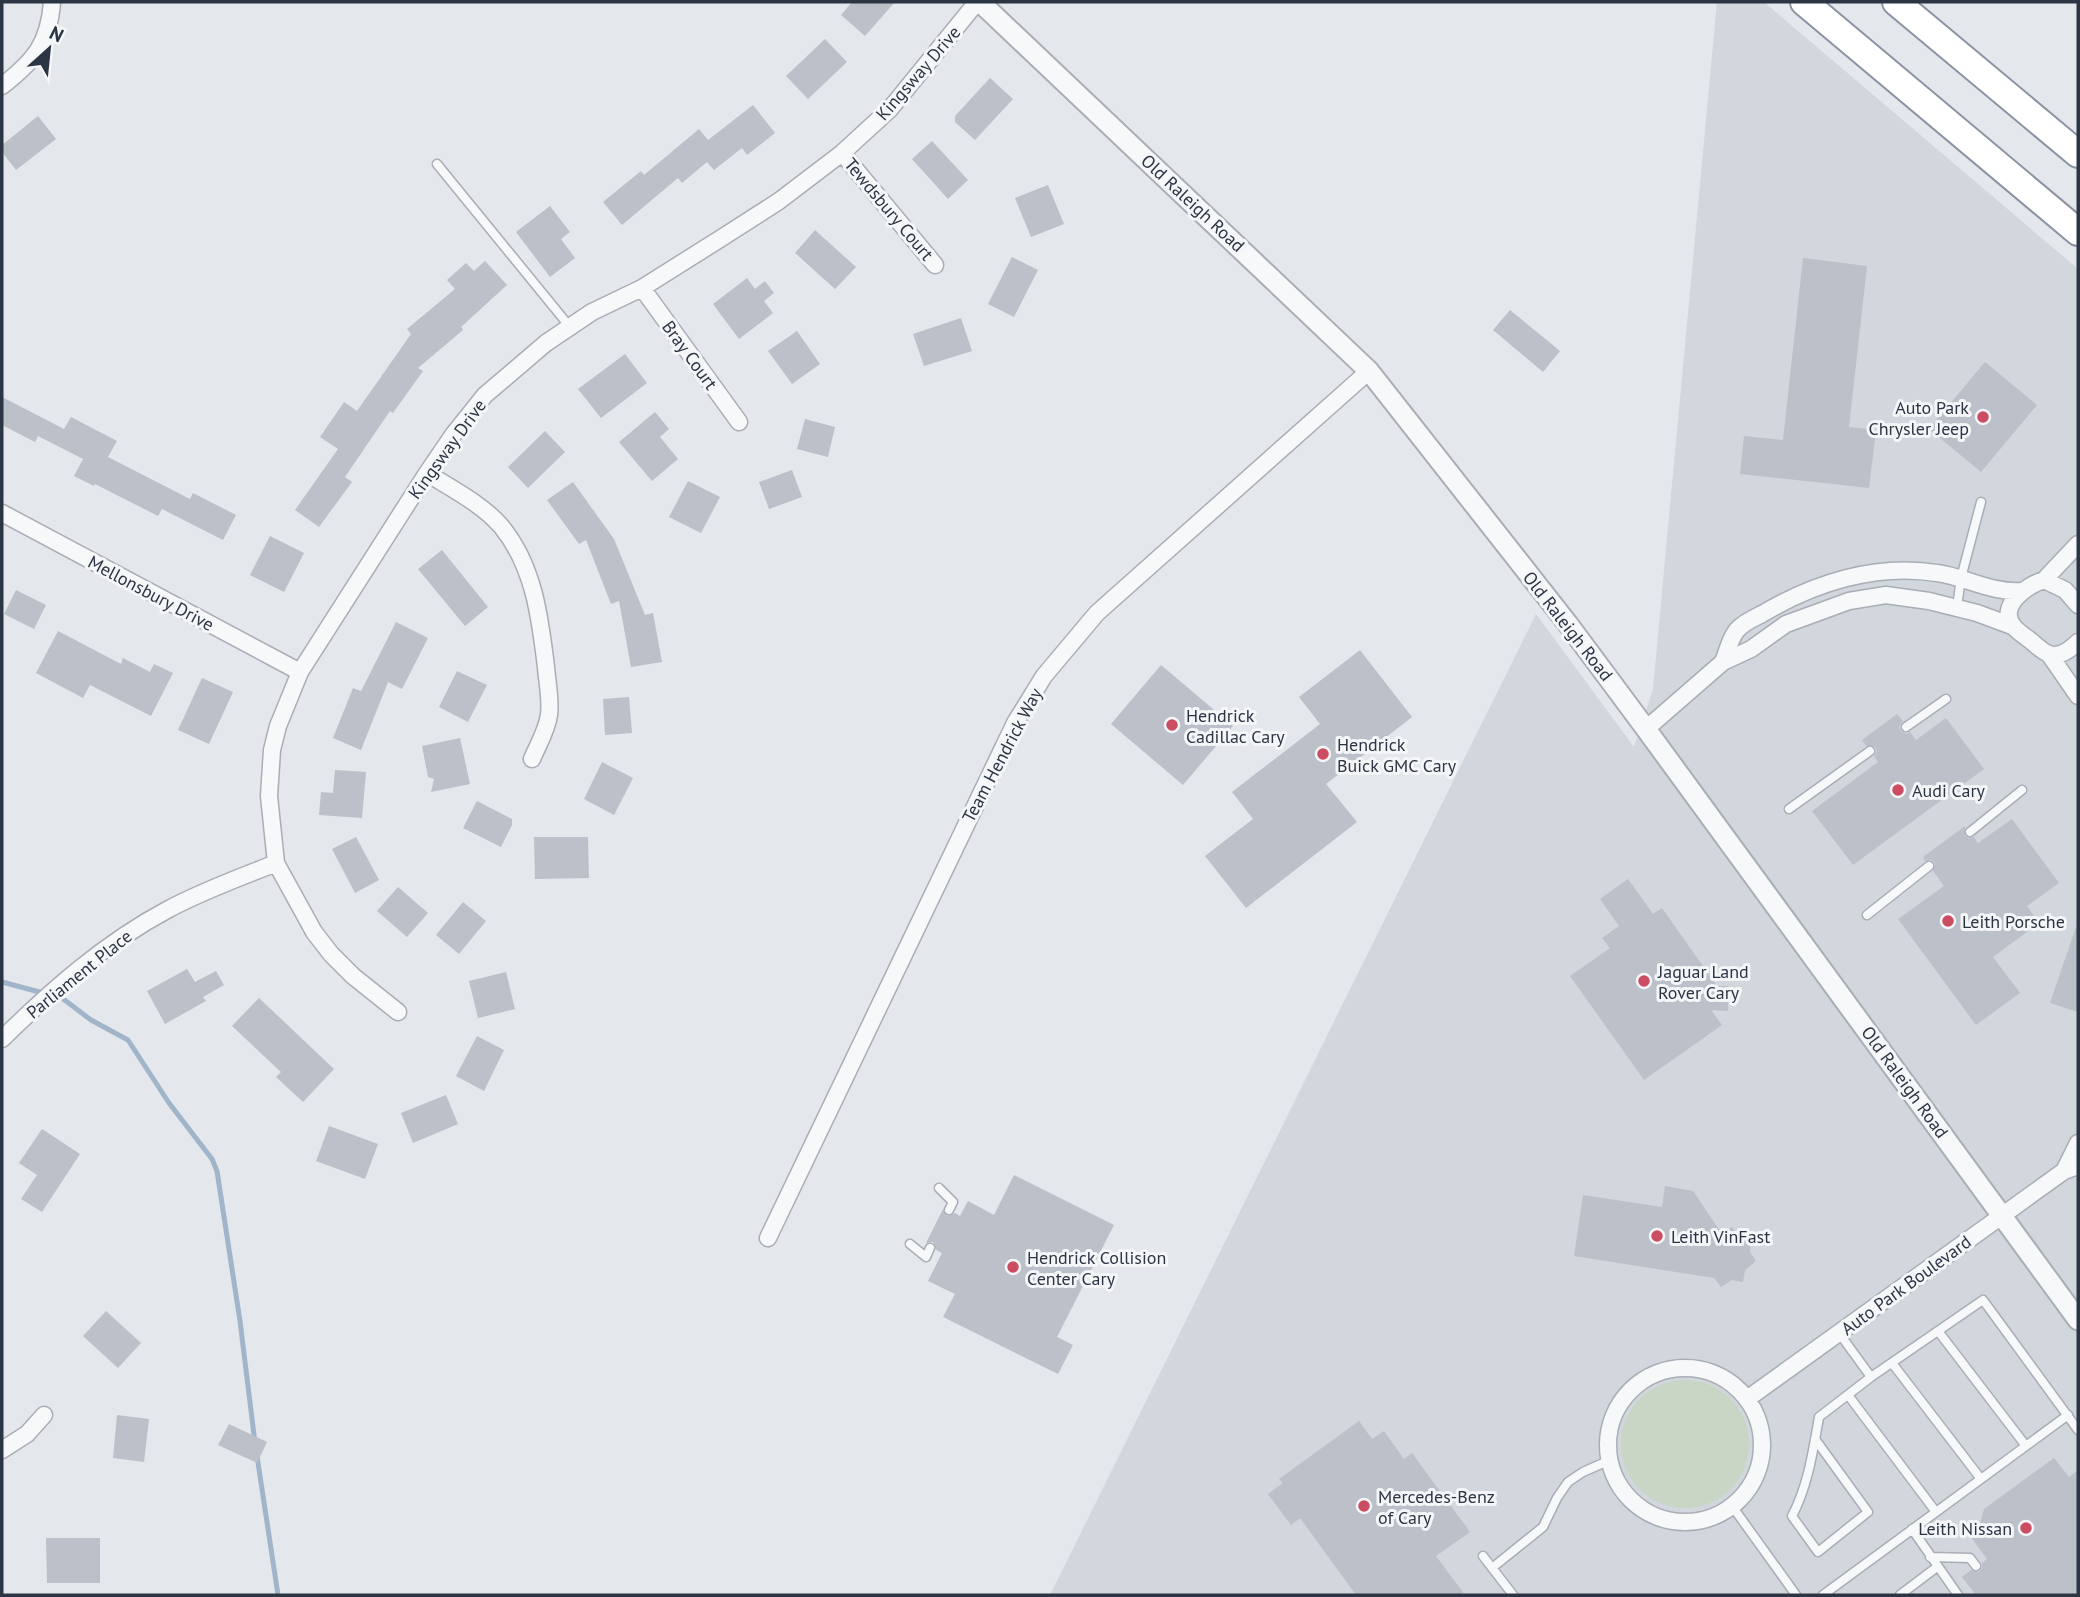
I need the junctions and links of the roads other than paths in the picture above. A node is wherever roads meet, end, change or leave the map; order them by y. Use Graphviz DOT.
graph roads {
  1 [pos="52,2"];
  2 [pos="978,2"];
  3 [pos="1804,2"];
  4 [pos="1896,2"];
  5 [pos="2,86"];
  6 [pos="842,153"];
  7 [pos="2078,154"];
  8 [pos="437,164"];
  9 [pos="2078,232"];
  10 [pos="935,265"];
  11 [pos="642,288"];
  12 [pos="570,327"];
  13 [pos="1369,371"];
  14 [pos="739,422"];
  15 [pos="427,474"];
  16 [pos="1981,502"];
  17 [pos="2,513"];
  18 [pos="2078,544"];
  19 [pos="1961,578"];
  20 [pos="2044,580"];
  21 [pos="2021,591"];
  22 [pos="2078,605"];
  23 [pos="1957,607"];
  24 [pos="2012,626"];
  25 [pos="2078,642"];
  26 [pos="2049,654"];
  27 [pos="1723,662"];
  28 [pos="300,672"];
  29 [pos="2078,696"];
  30 [pos="1945,699"];
  31 [pos="1906,727"];
  32 [pos="1646,729"];
  33 [pos="1870,751"];
  34 [pos="532,760"];
  35 [pos="2022,790"];
  36 [pos="1789,809"];
  37 [pos="1970,832"];
  38 [pos="276,863"];
  39 [pos="1929,866"];
  40 [pos="1867,915"];
  41 [pos="398,1012"];
  42 [pos="2,1039"];
  43 [pos="2078,1143"];
  44 [pos="2071,1168"];
  45 [pos="939,1188"];
  46 [pos="948,1210"];
  47 [pos="2003,1215"];
  48 [pos="768,1238"];
  49 [pos="910,1244"];
  50 [pos="930,1248"];
  51 [pos="2078,1320"];
  52 [pos="1938,1331"];
  53 [pos="1839,1333"];
  54 [pos="1892,1363"];
  55 [pos="1871,1377"];
  56 [pos="1848,1395"];
  57 [pos="1747,1399"];
  58 [pos="44,1415"];
  59 [pos="2068,1415"];
  60 [pos="2078,1430"];
  61 [pos="1815,1439"];
  62 [pos="2026,1446"];
  63 [pos="2,1450"];
  64 [pos="1610,1460"];
  65 [pos="1981,1479"];
  66 [pos="1732,1506"];
  67 [pos="1936,1512"];
  68 [pos="1912,1529"];
  69 [pos="1483,1556"];
  70 [pos="1930,1557"];
  71 [pos="1976,1566"];
  72 [pos="1937,1567"];
  73 [pos="1492,1568"];
  74 [pos="1513,1595"];
  75 [pos="1796,1595"];
  76 [pos="1823,1595"];
  77 [pos="1900,1595"];
  78 [pos="1958,1595"];
  1 -- 5 [label="street"];
  2 -- 6 [label="street, Kingsway Drive"];
  2 -- 13 [label="street, Old Raleigh Road"];
  3 -- 9 [label="highway"];
  4 -- 7 [label="highway"];
  6 -- 10 [label="street, Tewdsbury Court"];
  6 -- 11 [label="street, Kingsway Drive"];
  8 -- 12 [label="lane"];
  11 -- 12 [label="street, Kingsway Drive"];
  11 -- 14 [label="street, Bray Court"];
  12 -- 15 [label="street, Kingsway Drive"];
  13 -- 32 [label="street, Old Raleigh Road"];
  13 -- 48 [label="street, Team Hendrick Way"];
  15 -- 28 [label="street, Kingsway Drive"];
  15 -- 34 [label="street"];
  16 -- 19 [label="lane"];
  17 -- 28 [label="street, Mellonsbury Drive"];
  18 -- 20 [label="street"];
  19 -- 21 [label="street"];
  19 -- 23 [label="lane"];
  19 -- 27 [label="street"];
  20 -- 21 [label="street"];
  20 -- 22 [label="street"];
  21 -- 24 [label="street"];
  23 -- 24 [label="street"];
  23 -- 27 [label="street"];
  24 -- 26 [label="street"];
  25 -- 26 [label="street"];
  26 -- 29 [label="street"];
  27 -- 32 [label="street"];
  28 -- 38 [label="street, Kingsway Drive"];
  30 -- 31 [label="lane"];
  32 -- 47 [label="street, Old Raleigh Road"];
  33 -- 36 [label="lane"];
  35 -- 37 [label="lane"];
  38 -- 41 [label="street, Kingsway Drive"];
  38 -- 42 [label="street, Parliament Place"];
  39 -- 40 [label="lane"];
  43 -- 44 [label="street, Auto Park Boulevard"];
  44 -- 47 [label="street, Auto Park Boulevard"];
  45 -- 46 [label="lane"];
  47 -- 51 [label="street, Old Raleigh Road"];
  47 -- 53 [label="street, Auto Park Boulevard"];
  49 -- 50 [label="lane"];
  52 -- 54 [label="lane"];
  52 -- 59 [label="lane"];
  52 -- 62 [label="lane"];
  53 -- 55 [label="lane"];
  53 -- 57 [label="street, Auto Park Boulevard"];
  54 -- 55 [label="lane"];
  54 -- 65 [label="lane"];
  55 -- 56 [label="lane"];
  56 -- 61 [label="lane"];
  56 -- 67 [label="lane"];
  57 -- 64 [label="street"];
  57 -- 66 [label="street"];
  58 -- 63 [label="street"];
  59 -- 60 [label="lane"];
  59 -- 62 [label="lane"];
  61 -- 61 [label="lane"];
  62 -- 65 [label="lane"];
  64 -- 66 [label="street"];
  64 -- 73 [label="lane"];
  65 -- 67 [label="lane"];
  66 -- 75 [label="lane"];
  67 -- 68 [label="lane"];
  68 -- 70 [label="lane"];
  68 -- 76 [label="lane"];
  69 -- 73 [label="lane"];
  70 -- 71 [label="lane"];
  70 -- 72 [label="lane"];
  72 -- 77 [label="lane"];
  72 -- 78 [label="lane"];
  73 -- 74 [label="lane"];
}
